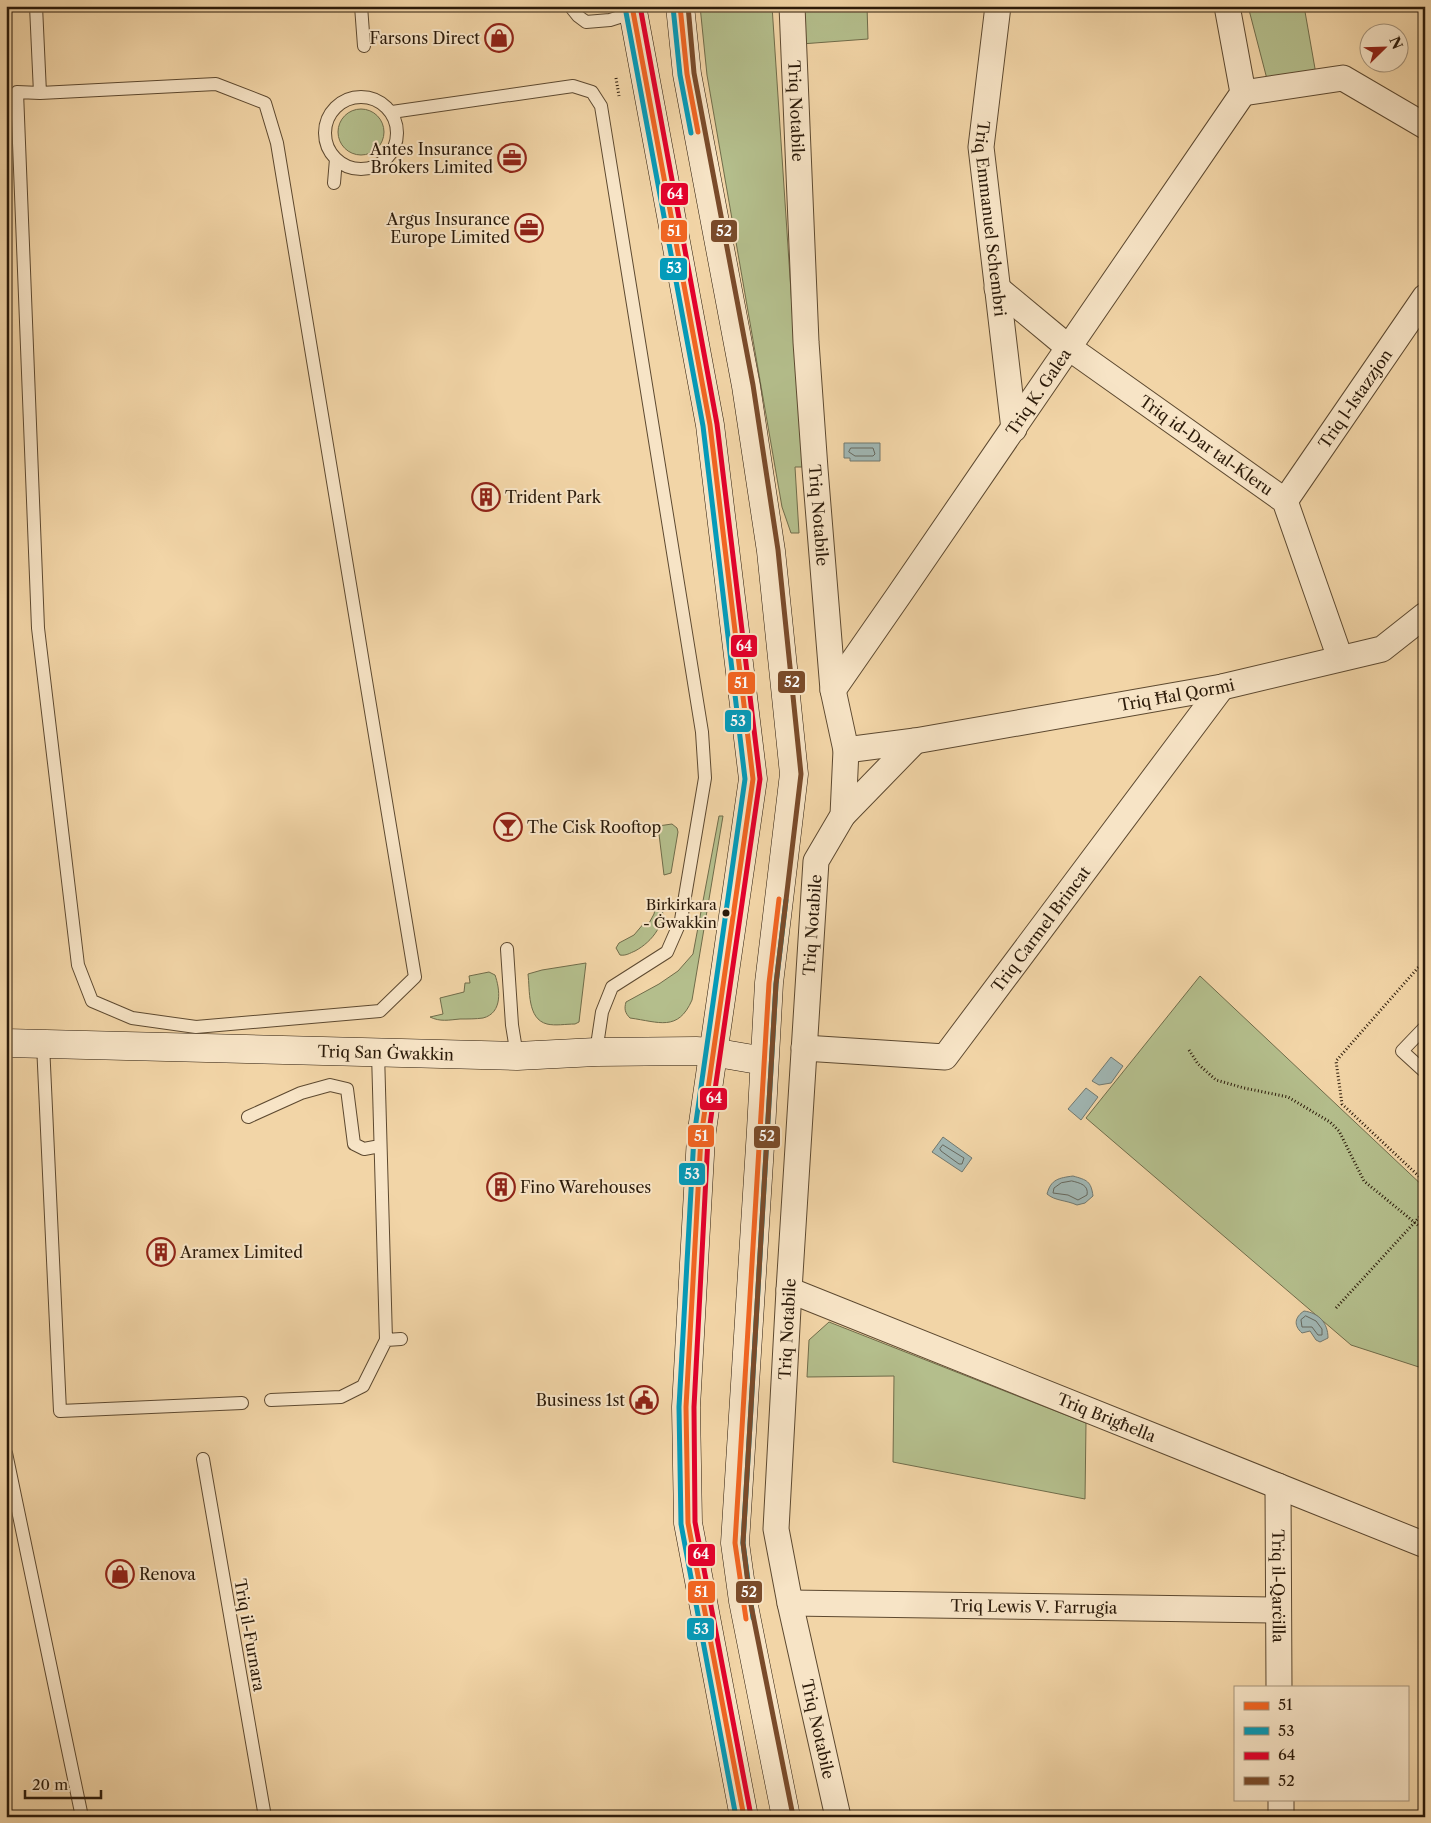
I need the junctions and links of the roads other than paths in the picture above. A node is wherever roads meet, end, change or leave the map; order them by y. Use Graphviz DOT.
graph roads {
  1 [pos="36,6"];
  2 [pos="361,6"];
  3 [pos="570,6"];
  4 [pos="680,6"];
  5 [pos="792,6"];
  6 [pos="998,6"];
  7 [pos="1227,6"];
  8 [pos="632,10"];
  9 [pos="364,46"];
  10 [pos="40,93"];
  11 [pos="1244,93"];
  12 [pos="392,112"];
  13 [pos="1425,126"];
  14 [pos="336,159"];
  15 [pos="334,183"];
  16 [pos="997,288"];
  17 [pos="1425,297"];
  18 [pos="1068,347"];
  19 [pos="1014,429"];
  20 [pos="1285,501"];
  21 [pos="1425,615"];
  22 [pos="1340,658"];
  23 [pos="1222,687"];
  24 [pos="833,690"];
  25 [pos="915,741"];
  26 [pos="846,750"];
  27 [pos="844,816"];
  28 [pos="507,949"];
  29 [pos="1425,1027"];
  30 [pos="6,1043"];
  31 [pos="43,1044"];
  32 [pos="804,1048"];
  33 [pos="596,1052"];
  34 [pos="712,1052"];
  35 [pos="378,1053"];
  36 [pos="517,1056"];
  37 [pos="764,1061"];
  38 [pos="1425,1072"];
  39 [pos="248,1118"];
  40 [pos="380,1146"];
  41 [pos="789,1290"];
  42 [pos="401,1339"];
  43 [pos="386,1340"];
  44 [pos="271,1400"];
  45 [pos="242,1403"];
  46 [pos="6,1453"];
  47 [pos="203,1459"];
  48 [pos="1278,1486"];
  49 [pos="1425,1545"];
  50 [pos="790,1603"];
  51 [pos="1278,1610"];
  52 [pos="1279,1686"];
  53 [pos="1281,1800"];
  54 [pos="82,1817"];
  55 [pos="265,1817"];
  56 [pos="744,1817"];
  57 [pos="786,1817"];
  58 [pos="838,1817"];
  59 [pos="1281,1817"];
  1 -- 10 [label="lane"];
  2 -- 9 [label="lane"];
  3 -- 8 [label="lane"];
  4 -- 37 [label="main road"];
  5 -- 24 [label="street, Triq Notabile"];
  6 -- 16 [label="street, Triq Emmanuel Schembri"];
  7 -- 11 [label="street"];
  8 -- 34 [label="main road"];
  10 -- 10 [label="lane"];
  11 -- 13 [label="street"];
  11 -- 18 [label="street, Triq K. Galea"];
  12 -- 14 [label="lane"];
  12 -- 14 [label="lane"];
  12 -- 33 [label="lane"];
  14 -- 15 [label="lane"];
  16 -- 18 [label="street, Triq id-Dar tal-Kleru"];
  16 -- 19 [label="street, Triq Emmanuel Schembri"];
  17 -- 20 [label="street, Triq l-Istazzjon"];
  18 -- 19 [label="street, Triq K. Galea"];
  18 -- 20 [label="street, Triq id-Dar tal-Kleru"];
  19 -- 24 [label="street, Triq K. Galea"];
  20 -- 22 [label="street, Triq id-Dar tal-Kleru"];
  21 -- 22 [label="street, Triq Ħal Qormi"];
  22 -- 23 [label="street, Triq Ħal Qormi"];
  23 -- 25 [label="street, Triq Ħal Qormi"];
  23 -- 32 [label="street, Triq Carmel Brincat"];
  24 -- 26 [label="street, Triq Notabile"];
  25 -- 26 [label="street, Triq Ħal Qormi"];
  25 -- 27 [label="street"];
  26 -- 27 [label="street, Triq Notabile"];
  27 -- 32 [label="street, Triq Notabile"];
  28 -- 36 [label="lane"];
  29 -- 38 [label="lane"];
  30 -- 31 [label="main road, Triq San Ġwakkin"];
  31 -- 35 [label="main road, Triq San Ġwakkin"];
  31 -- 45 [label="lane"];
  32 -- 41 [label="street, Triq Notabile"];
  33 -- 34 [label="main road, Triq San Ġwakkin"];
  33 -- 36 [label="main road, Triq San Ġwakkin"];
  34 -- 37 [label="main road, Triq San Ġwakkin"];
  34 -- 56 [label="main road"];
  35 -- 36 [label="main road, Triq San Ġwakkin"];
  35 -- 40 [label="lane"];
  37 -- 57 [label="main road"];
  39 -- 40 [label="lane"];
  40 -- 43 [label="lane"];
  41 -- 48 [label="street, Triq Brigħella"];
  41 -- 50 [label="street, Triq Notabile"];
  42 -- 43 [label="lane"];
  43 -- 44 [label="lane"];
  46 -- 54 [label="lane"];
  47 -- 55 [label="lane, Triq il-Furnara"];
  48 -- 49 [label="street, Triq Brigħella"];
  48 -- 51 [label="street, Triq il-Qarċilla"];
  50 -- 51 [label="street, Triq Lewis V. Farrugia"];
  50 -- 58 [label="street, Triq Notabile"];
  51 -- 52 [label="street, Triq il-Qarċilla"];
  53 -- 59 [label="street"];
}
